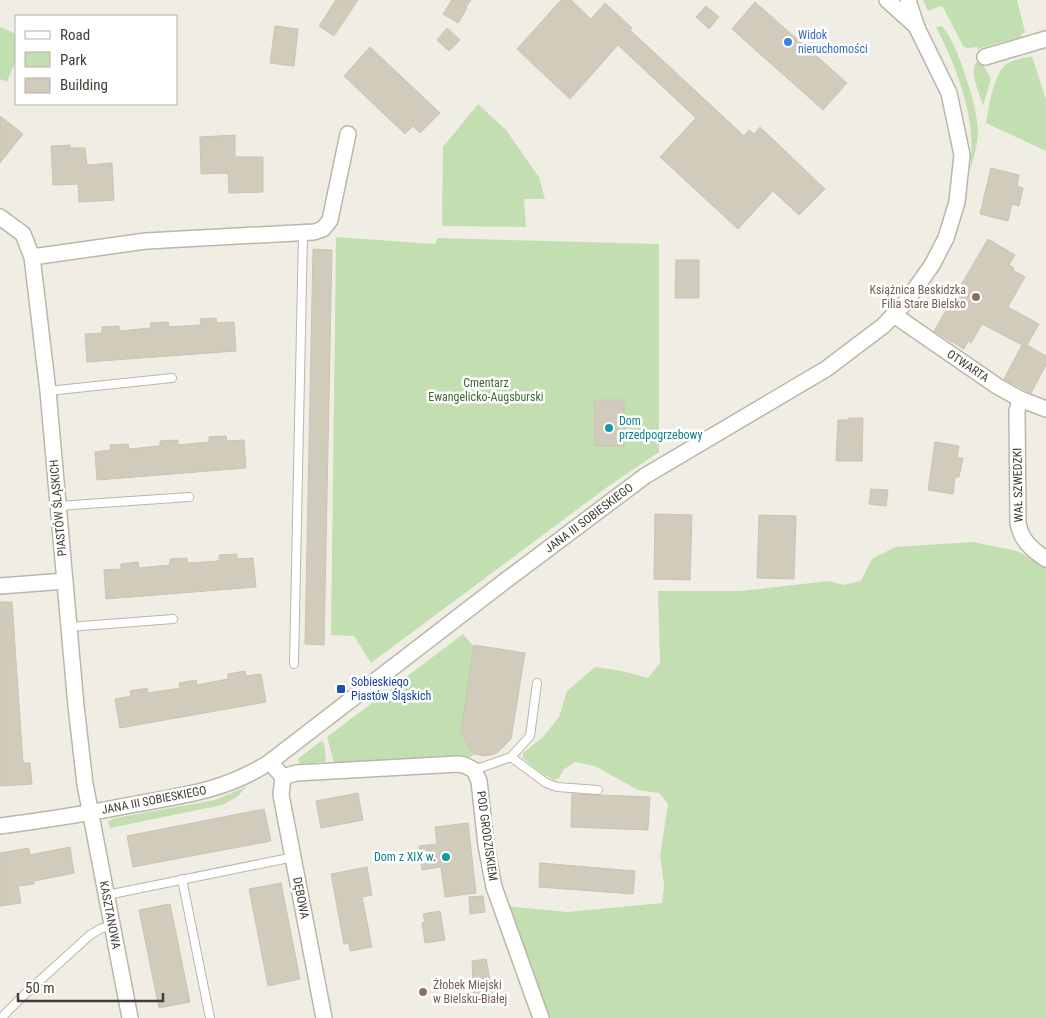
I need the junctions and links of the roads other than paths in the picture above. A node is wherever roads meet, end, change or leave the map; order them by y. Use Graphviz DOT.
graph roads {
  1 [pos="887,0"];
  2 [pos="908,0"];
  3 [pos="918,28"];
  4 [pos="1046,38"];
  5 [pos="985,57"];
  6 [pos="348,134"];
  7 [pos="0,217"];
  8 [pos="303,232"];
  9 [pos="32,257"];
  10 [pos="894,315"];
  11 [pos="172,378"];
  12 [pos="48,390"];
  13 [pos="1020,399"];
  14 [pos="1046,409"];
  15 [pos="189,497"];
  16 [pos="58,506"];
  17 [pos="1046,559"];
  18 [pos="65,581"];
  19 [pos="0,586"];
  20 [pos="173,619"];
  21 [pos="69,627"];
  22 [pos="294,664"];
  23 [pos="537,683"];
  24 [pos="511,757"];
  25 [pos="474,770"];
  26 [pos="277,771"];
  27 [pos="598,790"];
  28 [pos="91,813"];
  29 [pos="0,826"];
  30 [pos="294,857"];
  31 [pos="182,879"];
  32 [pos="107,895"];
  33 [pos="112,925"];
  34 [pos="2,1018"];
  35 [pos="130,1018"];
  36 [pos="210,1018"];
  37 [pos="324,1018"];
  38 [pos="541,1018"];
  1 -- 3 [label="street, JANA III SOBIESKIEGO"];
  2 -- 3 [label="street, JANA III SOBIESKIEGO"];
  3 -- 10 [label="street, JANA III SOBIESKIEGO"];
  4 -- 5 [label="street"];
  6 -- 8 [label="street"];
  7 -- 9 [label="street, PIASTÓW ŚLĄSKICH"];
  8 -- 9 [label="street"];
  8 -- 22 [label="lane"];
  9 -- 12 [label="street, PIASTÓW ŚLĄSKICH"];
  10 -- 13 [label="street, OTWARTA"];
  10 -- 26 [label="street, JANA III SOBIESKIEGO"];
  11 -- 12 [label="lane"];
  12 -- 16 [label="street, PIASTÓW ŚLĄSKICH"];
  13 -- 14 [label="street, OTWARTA"];
  13 -- 17 [label="street, WAŁ SZWEDZKI"];
  15 -- 16 [label="lane"];
  16 -- 18 [label="street, PIASTÓW ŚLĄSKICH"];
  18 -- 19 [label="street"];
  18 -- 21 [label="street, PIASTÓW ŚLĄSKICH"];
  20 -- 21 [label="lane"];
  21 -- 28 [label="street, PIASTÓW ŚLĄSKICH"];
  23 -- 24 [label="lane"];
  24 -- 25 [label="lane"];
  24 -- 27 [label="lane"];
  25 -- 26 [label="street"];
  25 -- 38 [label="street, POD GRODZISKIEM"];
  26 -- 28 [label="street, JANA III SOBIESKIEGO"];
  26 -- 30 [label="street, DĘBOWA"];
  28 -- 29 [label="street, JANA III SOBIESKIEGO"];
  28 -- 32 [label="street, KASZTANOWA"];
  30 -- 31 [label="lane"];
  30 -- 37 [label="street, DĘBOWA"];
  31 -- 32 [label="lane"];
  31 -- 36 [label="lane"];
  32 -- 33 [label="street, KASZTANOWA"];
  33 -- 34 [label="lane"];
  33 -- 35 [label="street, KASZTANOWA"];
}
